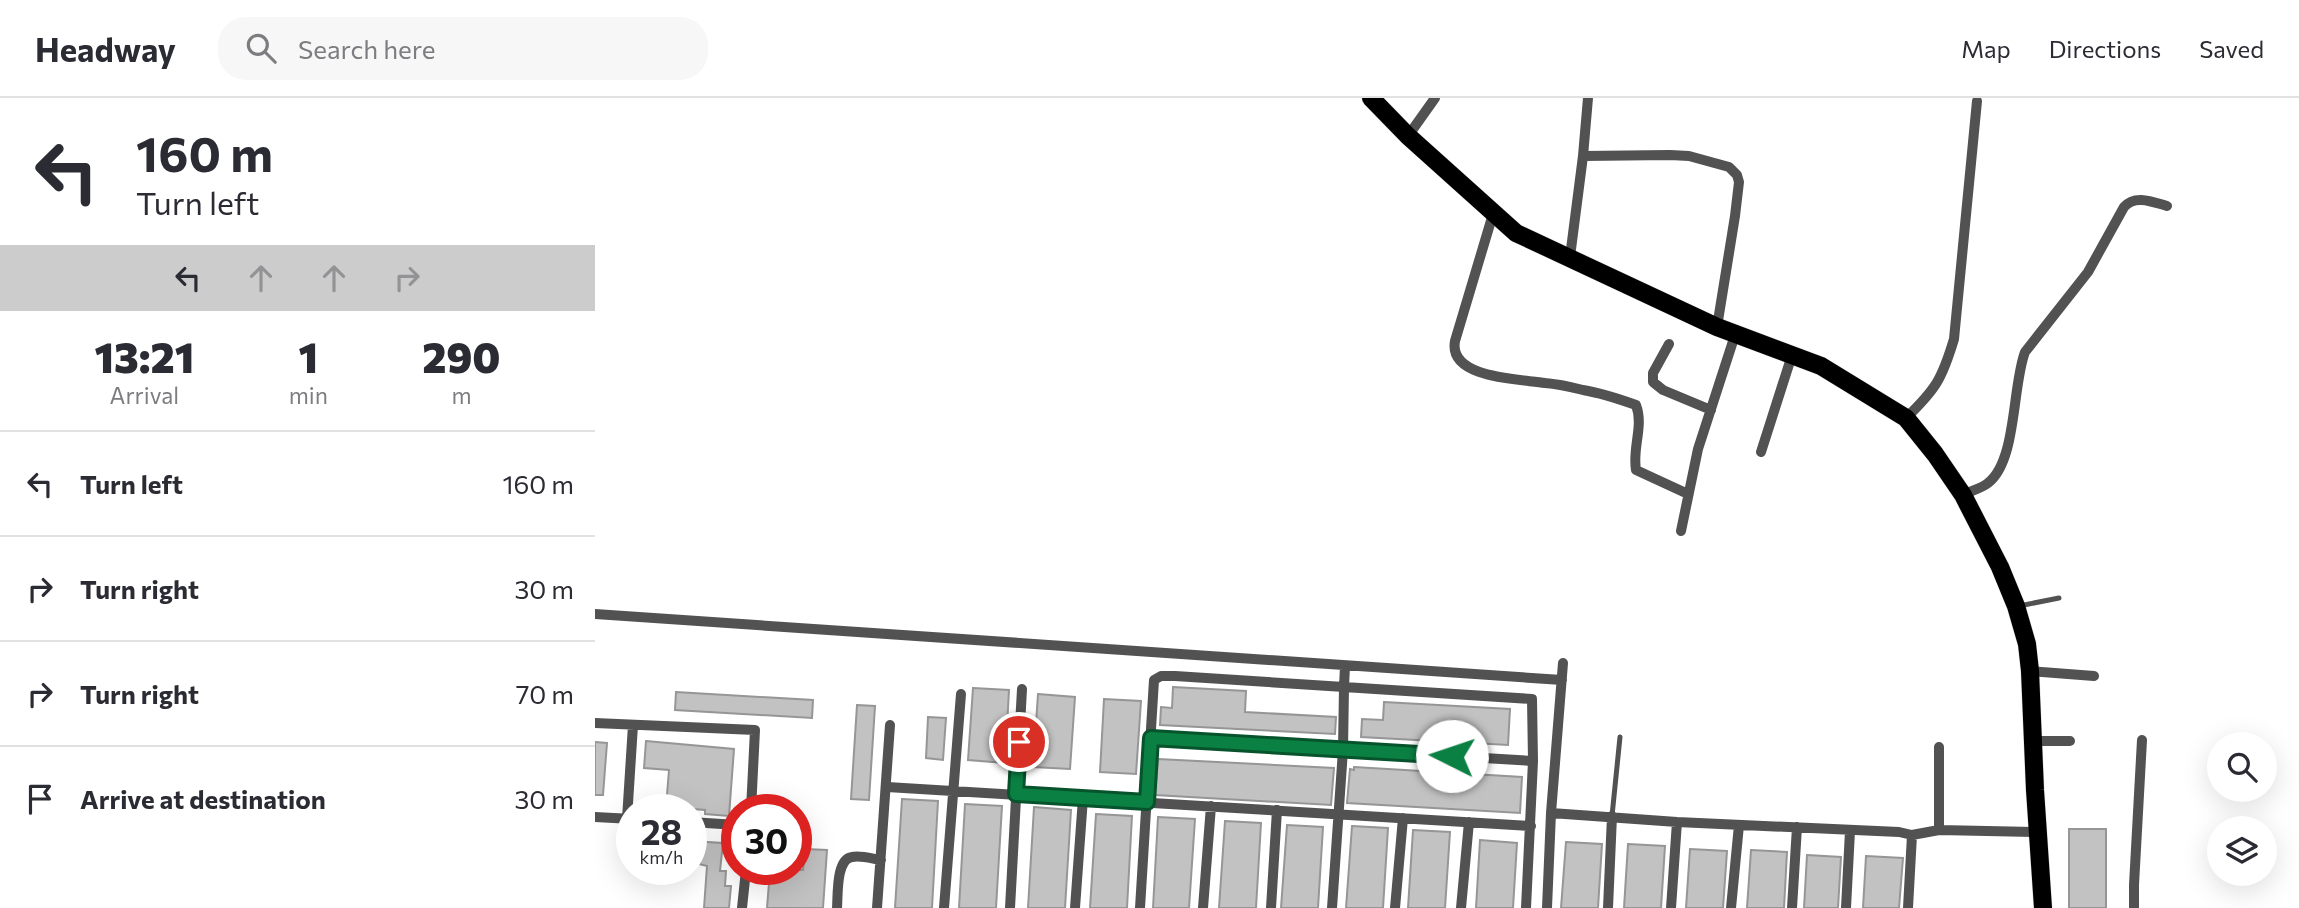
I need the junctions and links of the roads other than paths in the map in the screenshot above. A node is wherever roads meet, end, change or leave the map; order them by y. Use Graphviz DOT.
graph roads {
  1 [pos="1371,98"];
  2 [pos="1435,98"];
  3 [pos="1588,98"];
  4 [pos="1977,101"];
  5 [pos="1408,136"];
  6 [pos="1583,156"];
  7 [pos="2167,206"];
  8 [pos="1493,214"];
  9 [pos="1570,257"];
  10 [pos="1717,327"];
  11 [pos="1735,335"];
  12 [pos="1669,344"];
  13 [pos="1792,355"];
  14 [pos="1711,410"];
  15 [pos="1906,418"];
  16 [pos="1761,452"];
  17 [pos="1688,495"];
  18 [pos="1963,495"];
  19 [pos="1681,531"];
  20 [pos="2059,598"];
  21 [pos="2016,606"];
  22 [pos="595,614"];
  23 [pos="1563,663"];
  24 [pos="1345,666"];
  25 [pos="2030,670"];
  26 [pos="2094,676"];
  27 [pos="1562,680"];
  28 [pos="1344,687"];
  29 [pos="1022,689"];
  30 [pos="961,694"];
  31 [pos="595,723"];
  32 [pos="633,725"];
  33 [pos="890,725"];
  34 [pos="1619,737"];
  35 [pos="1151,738"];
  36 [pos="2142,740"];
  37 [pos="2034,741"];
  38 [pos="2070,741"];
  39 [pos="1939,747"];
  40 [pos="1343,750"];
  41 [pos="1534,761"];
  42 [pos="887,787"];
  43 [pos="953,790"];
  44 [pos="630,794"];
  45 [pos="752,794"];
  46 [pos="1016,794"];
  47 [pos="1083,799"];
  48 [pos="1147,802"];
  49 [pos="1211,806"];
  50 [pos="1277,810"];
  51 [pos="1551,813"];
  52 [pos="1338,814"];
  53 [pos="1612,816"];
  54 [pos="595,817"];
  55 [pos="616,818"];
  56 [pos="1403,818"];
  57 [pos="1469,822"];
  58 [pos="1677,822"];
  59 [pos="1739,825"];
  60 [pos="1531,826"];
  61 [pos="1797,827"];
  62 [pos="1939,830"];
  63 [pos="1850,831"];
  64 [pos="2038,832"];
  65 [pos="1912,835"];
  66 [pos="881,860"];
  67 [pos="744,885"];
  68 [pos="742,908"];
  69 [pos="837,908"];
  70 [pos="877,908"];
  71 [pos="944,908"];
  72 [pos="1010,908"];
  73 [pos="1075,908"];
  74 [pos="1140,908"];
  75 [pos="1203,908"];
  76 [pos="1271,908"];
  77 [pos="1332,908"];
  78 [pos="1395,908"];
  79 [pos="1461,908"];
  80 [pos="1526,908"];
  81 [pos="1547,908"];
  82 [pos="1608,908"];
  83 [pos="1671,908"];
  84 [pos="1731,908"];
  85 [pos="1792,908"];
  86 [pos="1846,908"];
  87 [pos="1908,908"];
  88 [pos="2043,908"];
  89 [pos="2134,908"];
  1 -- 5 [label="main road"];
  2 -- 5 [label="street"];
  3 -- 6 [label="street"];
  4 -- 15 [label="street"];
  5 -- 8 [label="main road"];
  6 -- 9 [label="street"];
  6 -- 10 [label="street"];
  7 -- 18 [label="street"];
  8 -- 9 [label="main road"];
  8 -- 17 [label="street"];
  9 -- 10 [label="main road"];
  10 -- 11 [label="main road"];
  11 -- 13 [label="main road"];
  11 -- 14 [label="street"];
  12 -- 14 [label="street"];
  13 -- 15 [label="main road"];
  13 -- 16 [label="street"];
  14 -- 17 [label="street"];
  15 -- 18 [label="main road"];
  17 -- 19 [label="street"];
  18 -- 21 [label="main road"];
  20 -- 21 [label="lane"];
  21 -- 25 [label="main road"];
  22 -- 24 [label="street"];
  23 -- 27 [label="street"];
  24 -- 27 [label="street"];
  24 -- 28 [label="street"];
  25 -- 26 [label="street"];
  25 -- 37 [label="main road"];
  27 -- 51 [label="street"];
  28 -- 35 [label="street"];
  28 -- 40 [label="street"];
  28 -- 41 [label="street"];
  29 -- 46 [label="street"];
  30 -- 43 [label="street"];
  31 -- 32 [label="street"];
  32 -- 44 [label="street"];
  32 -- 45 [label="street"];
  33 -- 42 [label="street"];
  34 -- 53 [label="lane"];
  35 -- 40 [label="street"];
  35 -- 48 [label="street"];
  36 -- 89 [label="street"];
  37 -- 38 [label="street"];
  37 -- 64 [label="main road"];
  39 -- 62 [label="street"];
  40 -- 41 [label="street"];
  40 -- 52 [label="street"];
  41 -- 60 [label="street"];
  42 -- 43 [label="street"];
  42 -- 66 [label="street"];
  43 -- 46 [label="street"];
  43 -- 71 [label="street"];
  46 -- 47 [label="street"];
  46 -- 72 [label="street"];
  47 -- 48 [label="street"];
  47 -- 73 [label="street"];
  48 -- 49 [label="street"];
  48 -- 74 [label="street"];
  49 -- 50 [label="street"];
  49 -- 75 [label="street"];
  50 -- 52 [label="street"];
  50 -- 76 [label="street"];
  51 -- 53 [label="street"];
  51 -- 81 [label="street"];
  52 -- 56 [label="street"];
  52 -- 77 [label="street"];
  53 -- 58 [label="street"];
  53 -- 82 [label="street"];
  54 -- 55 [label="street"];
  56 -- 57 [label="street"];
  56 -- 78 [label="street"];
  57 -- 60 [label="street"];
  57 -- 79 [label="street"];
  58 -- 59 [label="street"];
  58 -- 83 [label="street"];
  59 -- 61 [label="street"];
  59 -- 84 [label="street"];
  60 -- 80 [label="street"];
  61 -- 63 [label="street"];
  61 -- 85 [label="street"];
  62 -- 64 [label="street"];
  62 -- 65 [label="street"];
  63 -- 65 [label="street"];
  63 -- 86 [label="street"];
  64 -- 88 [label="main road"];
  65 -- 87 [label="street"];
  66 -- 69 [label="street"];
  66 -- 70 [label="street"];
  67 -- 68 [label="street"];
}
